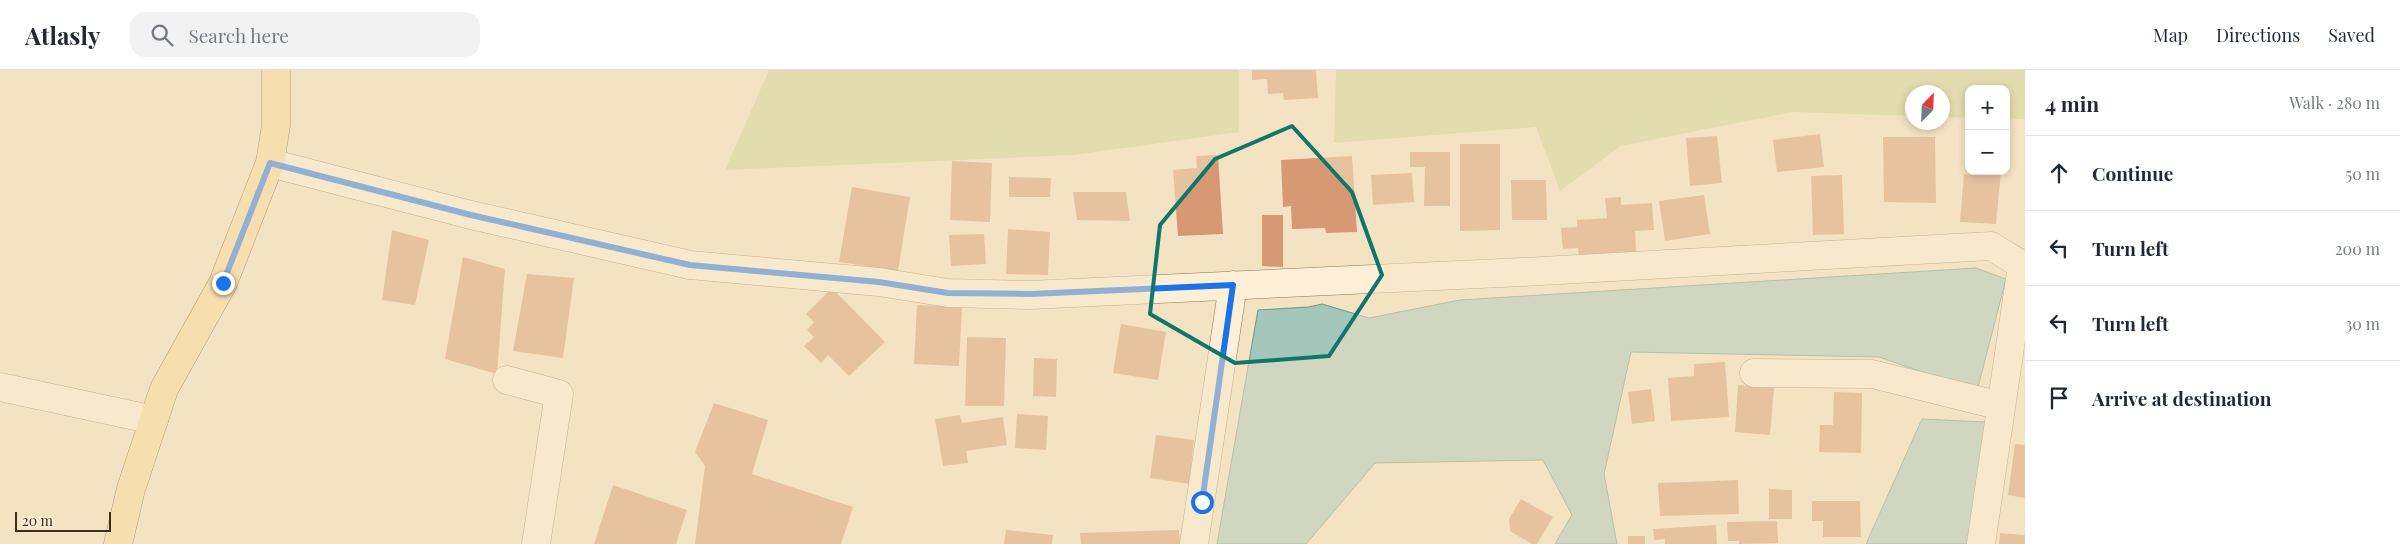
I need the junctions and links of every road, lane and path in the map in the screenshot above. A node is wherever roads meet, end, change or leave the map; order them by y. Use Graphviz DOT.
graph roads {
  1 [pos="276,70"];
  2 [pos="270,163"];
  3 [pos="1233,285"];
  4 [pos="1754,373"];
  5 [pos="507,380"];
  6 [pos="0,387"];
  7 [pos="2001,406"];
  8 [pos="154,420"];
  9 [pos="118,544"];
  10 [pos="536,544"];
  11 [pos="1194,544"];
  12 [pos="1981,544"];
  1 -- 2 [label="main road"];
  2 -- 3 [label="street"];
  2 -- 8 [label="main road"];
  3 -- 7 [label="street"];
  3 -- 11 [label="street"];
  4 -- 7 [label="street"];
  5 -- 10 [label="street"];
  6 -- 8 [label="street"];
  7 -- 12 [label="street"];
  8 -- 9 [label="main road"];
}
